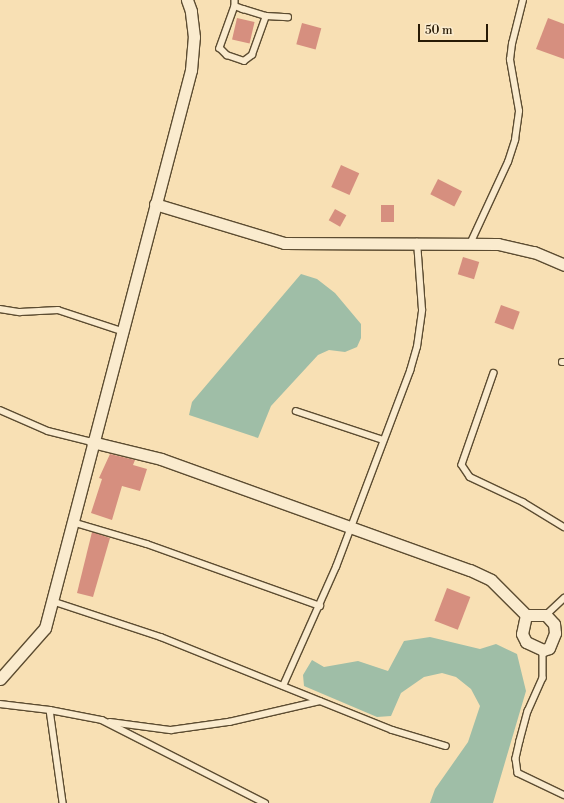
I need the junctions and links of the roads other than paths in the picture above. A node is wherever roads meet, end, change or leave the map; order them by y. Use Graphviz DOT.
graph roads {
  1 [pos="187,0"];
  2 [pos="523,0"];
  3 [pos="235,3"];
  4 [pos="266,16"];
  5 [pos="288,18"];
  6 [pos="155,204"];
  7 [pos="417,242"];
  8 [pos="471,242"];
  9 [pos="564,265"];
  10 [pos="0,309"];
  11 [pos="122,331"];
  12 [pos="494,373"];
  13 [pos="0,410"];
  14 [pos="296,411"];
  15 [pos="383,440"];
  16 [pos="92,442"];
  17 [pos="72,522"];
  18 [pos="351,525"];
  19 [pos="564,527"];
  20 [pos="564,598"];
  21 [pos="52,601"];
  22 [pos="320,606"];
  23 [pos="526,615"];
  24 [pos="546,616"];
  25 [pos="543,650"];
  26 [pos="0,679"];
  27 [pos="283,686"];
  28 [pos="320,701"];
  29 [pos="0,704"];
  30 [pos="50,710"];
  31 [pos="102,720"];
  32 [pos="446,746"];
  33 [pos="564,795"];
  34 [pos="63,803"];
  35 [pos="265,803"];
  1 -- 6 [label="street"];
  2 -- 8 [label="lane"];
  3 -- 4 [label="lane"];
  3 -- 4 [label="lane"];
  4 -- 5 [label="lane"];
  6 -- 7 [label="street"];
  6 -- 11 [label="street"];
  7 -- 8 [label="street"];
  7 -- 15 [label="lane"];
  8 -- 9 [label="street"];
  10 -- 11 [label="lane"];
  11 -- 16 [label="street"];
  12 -- 19 [label="lane"];
  13 -- 16 [label="lane"];
  14 -- 15 [label="lane"];
  15 -- 18 [label="lane"];
  16 -- 17 [label="street"];
  16 -- 18 [label="street"];
  17 -- 21 [label="street"];
  17 -- 22 [label="lane"];
  18 -- 22 [label="lane"];
  18 -- 23 [label="street"];
  20 -- 24 [label="lane"];
  21 -- 26 [label="street"];
  21 -- 27 [label="lane"];
  22 -- 27 [label="lane"];
  23 -- 24 [label="street"];
  23 -- 25 [label="street"];
  24 -- 25 [label="street"];
  25 -- 33 [label="lane"];
  27 -- 28 [label="lane"];
  28 -- 31 [label="lane"];
  28 -- 32 [label="lane"];
  29 -- 30 [label="lane"];
  30 -- 31 [label="lane"];
  30 -- 34 [label="lane"];
  31 -- 35 [label="lane"];
}
